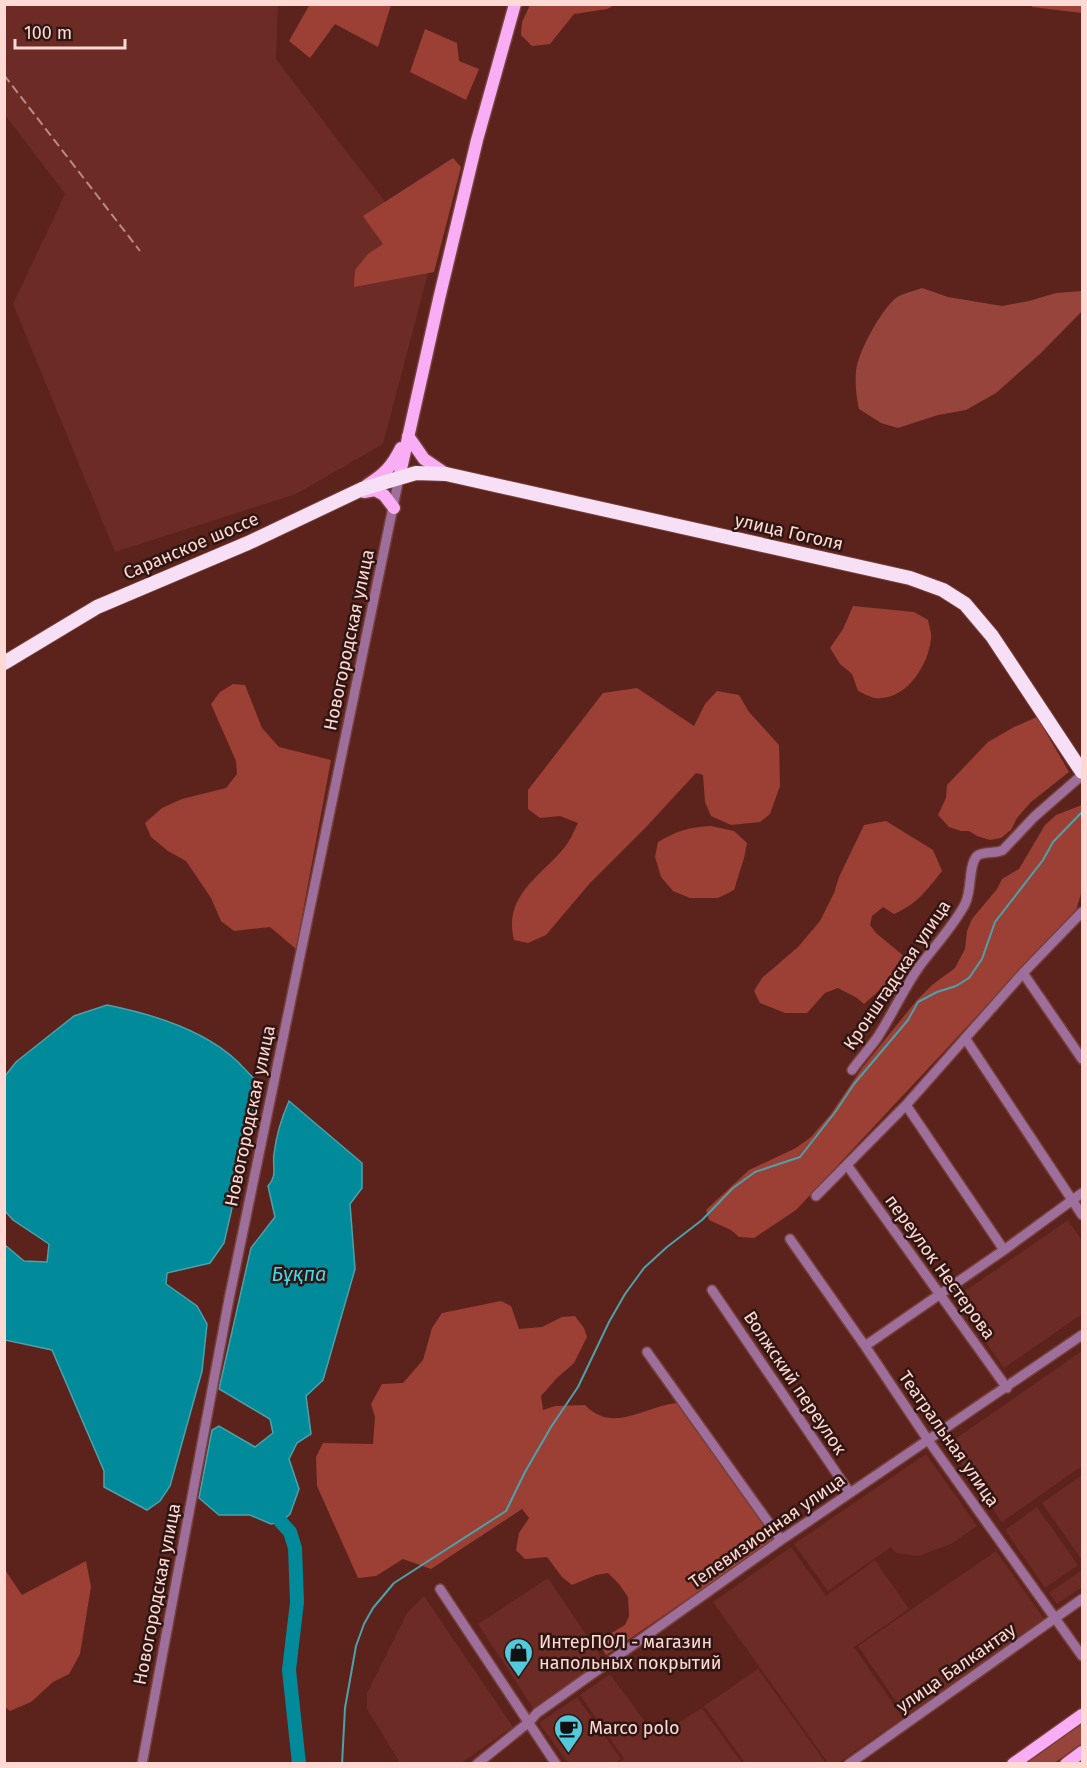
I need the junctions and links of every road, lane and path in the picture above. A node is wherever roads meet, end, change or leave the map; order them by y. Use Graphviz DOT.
graph roads {
  1 [pos="515,4"];
  2 [pos="408,436"];
  3 [pos="446,474"];
  4 [pos="399,478"];
  5 [pos="362,489"];
  6 [pos="348,495"];
  7 [pos="394,508"];
  8 [pos="4,663"];
  9 [pos="1083,774"];
  10 [pos="1082,916"];
  11 [pos="1023,973"];
  12 [pos="965,1038"];
  13 [pos="1083,1059"];
  14 [pos="852,1070"];
  15 [pos="906,1106"];
  16 [pos="847,1166"];
  17 [pos="1083,1193"];
  18 [pos="816,1196"];
  19 [pos="1073,1200"];
  20 [pos="1083,1215"];
  21 [pos="790,1239"];
  22 [pos="1004,1250"];
  23 [pos="712,1290"];
  24 [pos="939,1295"];
  25 [pos="1083,1335"];
  26 [pos="865,1346"];
  27 [pos="647,1352"];
  28 [pos="1007,1388"];
  29 [pos="928,1440"];
  30 [pos="850,1493"];
  31 [pos="781,1540"];
  32 [pos="440,1589"];
  33 [pos="1083,1599"];
  34 [pos="1056,1618"];
  35 [pos="1083,1656"];
  36 [pos="1083,1715"];
  37 [pos="529,1722"];
  38 [pos="1083,1752"];
  39 [pos="142,1764"];
  40 [pos="477,1764"];
  41 [pos="556,1764"];
  42 [pos="849,1764"];
  43 [pos="1013,1764"];
  44 [pos="1066,1764"];
  1 -- 2 [label="main road"];
  2 -- 3 [label="main road"];
  2 -- 4 [label="main road"];
  2 -- 5 [label="main road"];
  3 -- 4 [label="highway, улица Гоголя"];
  3 -- 9 [label="highway, улица Гоголя"];
  4 -- 5 [label="highway, Саранское шоссе"];
  4 -- 7 [label="street, Новогородская улица"];
  5 -- 6 [label="highway, Саранское шоссе"];
  6 -- 7 [label="main road"];
  6 -- 8 [label="highway, Саранское шоссе"];
  7 -- 39 [label="street, Новогородская улица"];
  9 -- 14 [label="street, Кронштадская улица"];
  10 -- 11 [label="street"];
  11 -- 12 [label="street"];
  11 -- 13 [label="street"];
  12 -- 15 [label="street"];
  12 -- 19 [label="street"];
  15 -- 16 [label="street"];
  15 -- 22 [label="street"];
  16 -- 18 [label="street"];
  16 -- 24 [label="street, переулок Нестерова"];
  17 -- 19 [label="street"];
  19 -- 20 [label="street"];
  19 -- 22 [label="street"];
  21 -- 26 [label="street, Театральная улица"];
  22 -- 24 [label="street"];
  23 -- 30 [label="street, Волжский переулок"];
  24 -- 26 [label="street"];
  24 -- 28 [label="street, переулок Нестерова"];
  25 -- 28 [label="street, Телевизионная улица"];
  26 -- 29 [label="street, Театральная улица"];
  27 -- 31 [label="street"];
  28 -- 29 [label="street, Телевизионная улица"];
  29 -- 30 [label="street, Телевизионная улица"];
  29 -- 34 [label="street, Театральная улица"];
  30 -- 31 [label="street, Телевизионная улица"];
  31 -- 37 [label="street, Телевизионная улица"];
  32 -- 37 [label="street"];
  33 -- 34 [label="street, улица Балкантау"];
  34 -- 35 [label="street, Театральная улица"];
  34 -- 42 [label="street, улица Балкантау"];
  36 -- 43 [label="main road"];
  37 -- 40 [label="street, Телевизионная улица"];
  37 -- 41 [label="street"];
  38 -- 44 [label="main road"];
}
